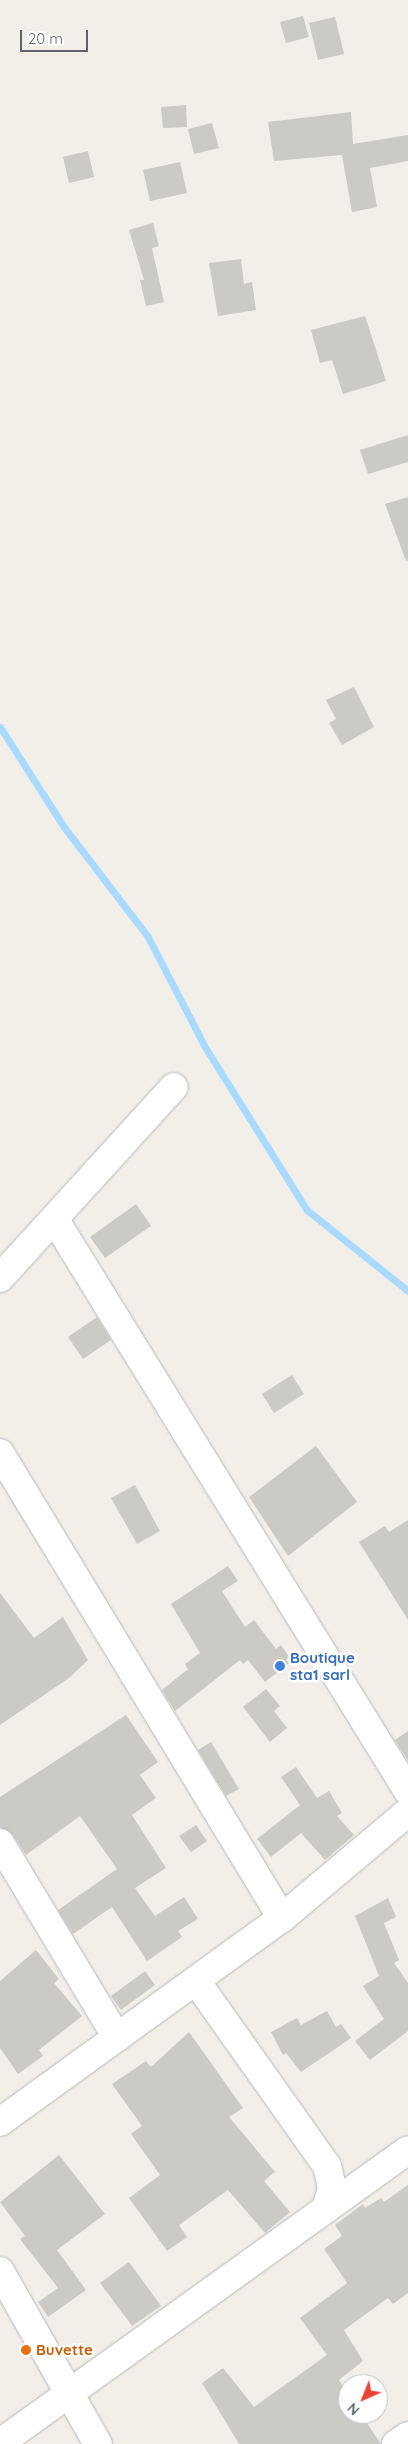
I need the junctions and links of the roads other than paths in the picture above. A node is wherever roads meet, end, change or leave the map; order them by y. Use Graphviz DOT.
graph roads {
  1 [pos="174,1087"];
  2 [pos="55,1220"];
  3 [pos="0,1278"];
  4 [pos="0,1453"];
  5 [pos="408,1791"];
  6 [pos="408,1812"];
  7 [pos="0,1843"];
  8 [pos="282,1918"];
  9 [pos="196,1981"];
  10 [pos="117,2038"];
  11 [pos="0,2122"];
  12 [pos="408,2150"];
  13 [pos="326,2209"];
  14 [pos="0,2271"];
  15 [pos="69,2393"];
  16 [pos="408,2436"];
  17 [pos="0,2443"];
  18 [pos="98,2444"];
  19 [pos="396,2444"];
  1 -- 2 [label="street"];
  2 -- 3 [label="street"];
  2 -- 5 [label="street"];
  4 -- 8 [label="street"];
  6 -- 8 [label="street"];
  7 -- 10 [label="street"];
  8 -- 9 [label="street"];
  9 -- 10 [label="street"];
  9 -- 13 [label="street"];
  10 -- 11 [label="street"];
  12 -- 13 [label="street"];
  13 -- 15 [label="street"];
  14 -- 15 [label="street"];
  15 -- 17 [label="street"];
  15 -- 18 [label="street"];
  16 -- 19 [label="street"];
}
